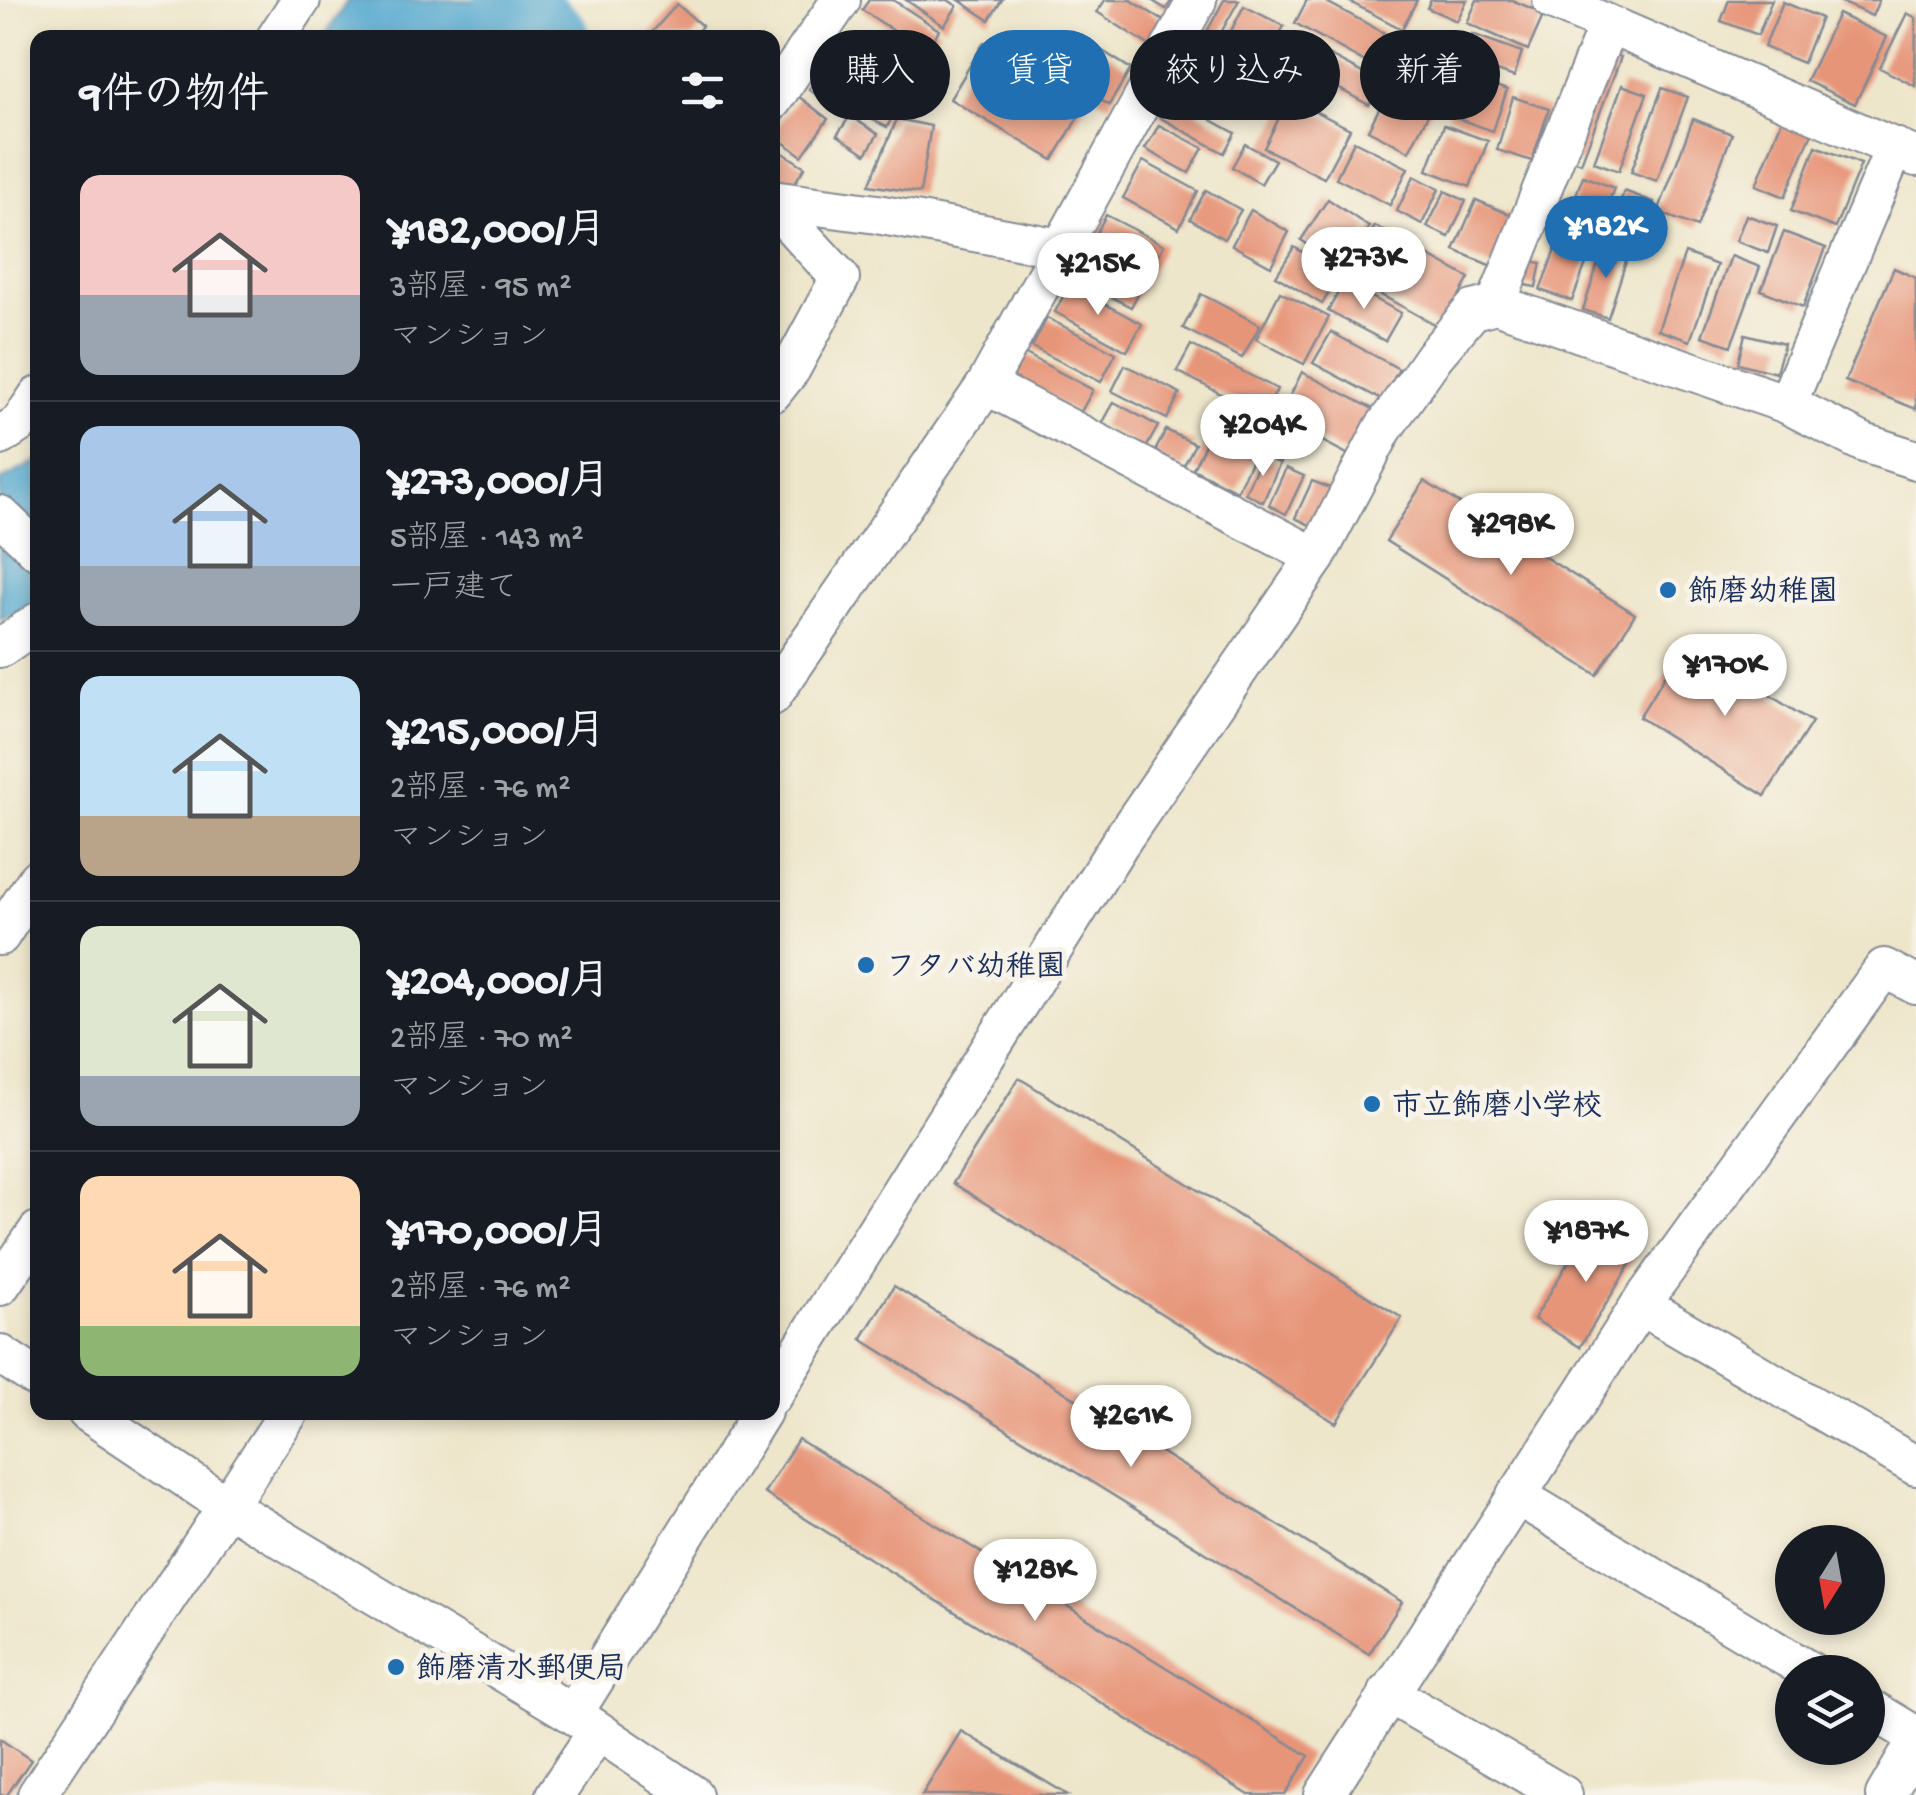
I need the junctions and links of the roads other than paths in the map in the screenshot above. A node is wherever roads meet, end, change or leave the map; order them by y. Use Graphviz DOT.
graph roads {
  1 [pos="300,0"];
  2 [pos="842,0"];
  3 [pos="1197,0"];
  4 [pos="1552,0"];
  5 [pos="1608,25"];
  6 [pos="281,30"];
  7 [pos="780,90"];
  8 [pos="1906,152"];
  9 [pos="780,203"];
  10 [pos="780,211"];
  11 [pos="1060,248"];
  12 [pos="1496,304"];
  13 [pos="780,383"];
  14 [pos="986,386"];
  15 [pos="1787,404"];
  16 [pos="30,408"];
  17 [pos="0,436"];
  18 [pos="1916,460"];
  19 [pos="0,515"];
  20 [pos="30,543"];
  21 [pos="1316,557"];
  22 [pos="30,627"];
  23 [pos="0,648"];
  24 [pos="780,684"];
  25 [pos="30,890"];
  26 [pos="0,936"];
  27 [pos="1916,985"];
  28 [pos="30,1243"];
  29 [pos="0,1286"];
  30 [pos="1640,1304"];
  31 [pos="0,1354"];
  32 [pos="30,1374"];
  33 [pos="780,1383"];
  34 [pos="99,1420"];
  35 [pos="285,1420"];
  36 [pos="757,1420"];
  37 [pos="1916,1466"];
  38 [pos="1516,1495"];
  39 [pos="227,1506"];
  40 [pos="1783,1655"];
  41 [pos="1388,1693"];
  42 [pos="1885,1718"];
  43 [pos="585,1722"];
  44 [pos="1916,1739"];
  45 [pos="37,1795"];
  46 [pos="556,1795"];
  47 [pos="693,1795"];
  48 [pos="1324,1795"];
  49 [pos="1563,1795"];
  50 [pos="1885,1795"];
  1 -- 6 [label="street"];
  2 -- 7 [label="street"];
  3 -- 11 [label="street"];
  4 -- 5 [label="street"];
  5 -- 8 [label="street"];
  5 -- 12 [label="street"];
  8 -- 15 [label="street"];
  9 -- 11 [label="street"];
  10 -- 13 [label="street"];
  11 -- 14 [label="street"];
  12 -- 15 [label="street"];
  12 -- 21 [label="street"];
  14 -- 21 [label="street"];
  14 -- 24 [label="street"];
  15 -- 18 [label="street"];
  16 -- 17 [label="street"];
  19 -- 20 [label="street"];
  21 -- 33 [label="street"];
  22 -- 23 [label="street"];
  25 -- 26 [label="street"];
  27 -- 30 [label="street"];
  28 -- 29 [label="street"];
  30 -- 37 [label="street"];
  30 -- 38 [label="street"];
  31 -- 32 [label="street"];
  34 -- 39 [label="street"];
  35 -- 39 [label="street"];
  36 -- 43 [label="street"];
  38 -- 40 [label="street"];
  38 -- 41 [label="street"];
  39 -- 43 [label="street"];
  39 -- 45 [label="street"];
  41 -- 48 [label="street"];
  41 -- 49 [label="street"];
  42 -- 44 [label="street"];
  43 -- 46 [label="street"];
  43 -- 47 [label="street"];
  44 -- 50 [label="street"];
}
